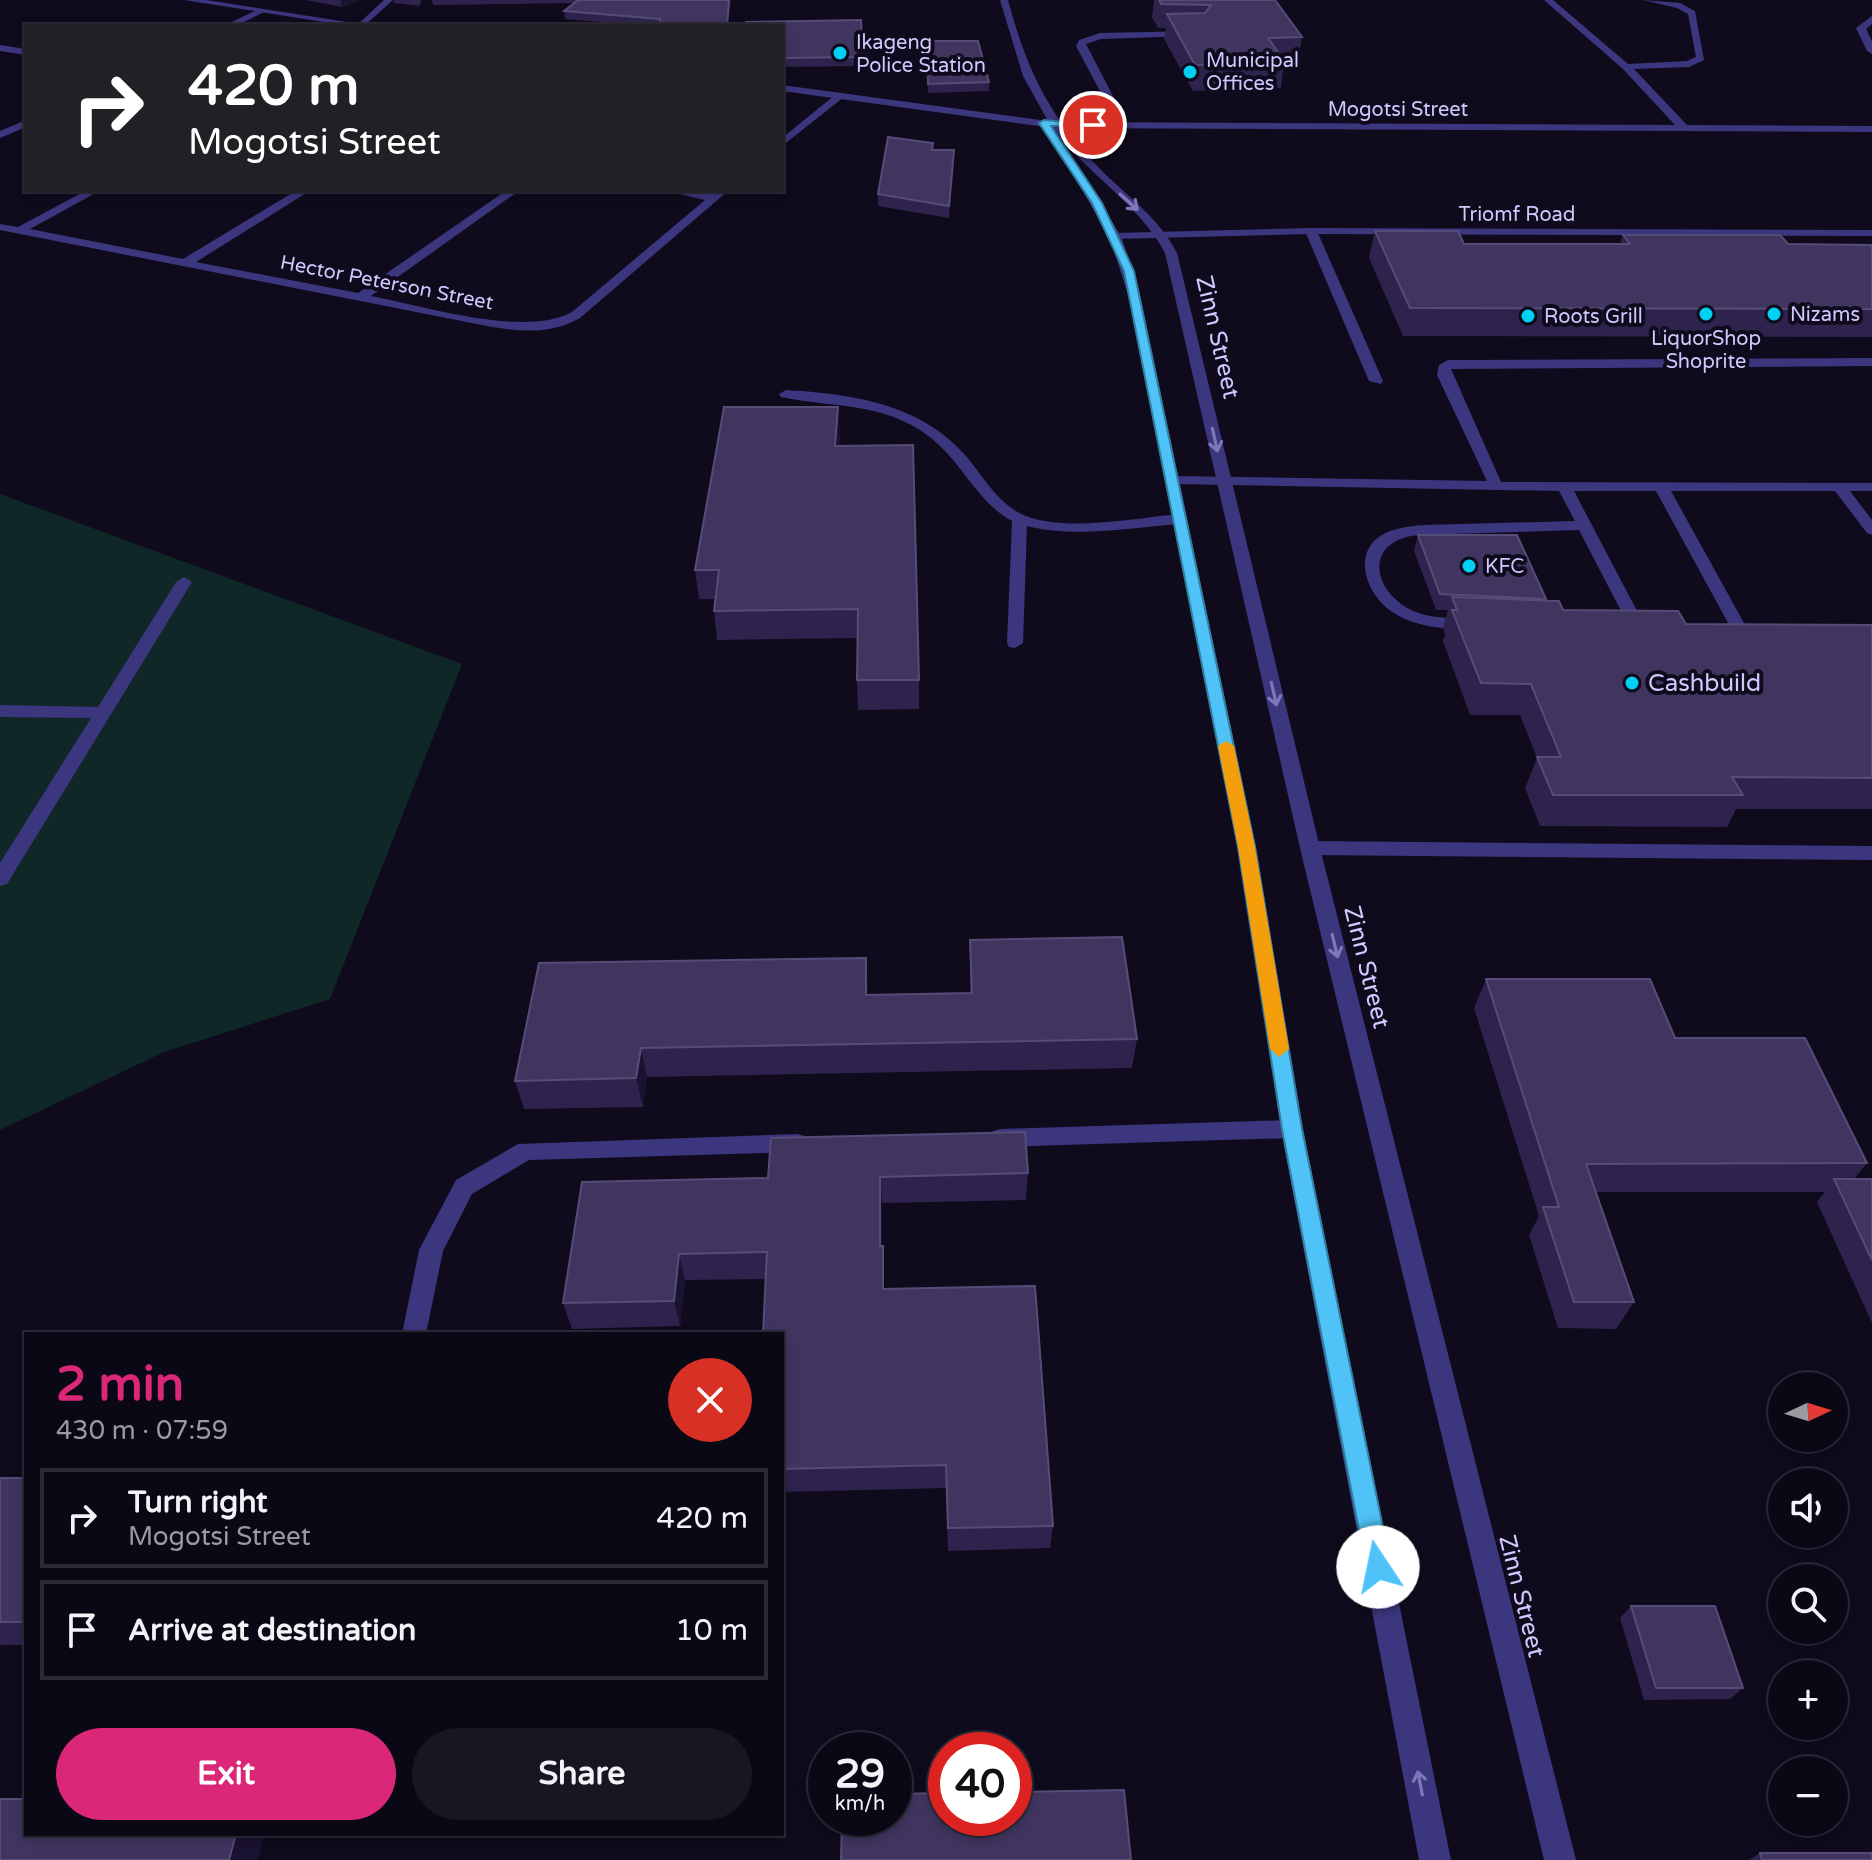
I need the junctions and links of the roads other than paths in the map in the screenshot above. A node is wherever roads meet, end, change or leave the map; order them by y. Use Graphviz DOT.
graph roads {
  1 [pos="188,0"];
  2 [pos="389,0"];
  3 [pos="1004,0"];
  4 [pos="1548,0"];
  5 [pos="1647,0"];
  6 [pos="262,11"];
  7 [pos="1872,19"];
  8 [pos="233,24"];
  9 [pos="357,24"];
  10 [pos="365,24"];
  11 [pos="1202,32"];
  12 [pos="0,48"];
  13 [pos="1872,51"];
  14 [pos="24,52"];
  15 [pos="1626,67"];
  16 [pos="784,88"];
  17 [pos="839,97"];
  18 [pos="1048,120"];
  19 [pos="24,124"];
  20 [pos="1123,125"];
  21 [pos="1684,128"];
  22 [pos="1872,129"];
  23 [pos="3,131"];
  24 [pos="784,141"];
  25 [pos="91,192"];
  26 [pos="302,192"];
  27 [pos="511,192"];
  28 [pos="694,192"];
  29 [pos="718,194"];
  30 [pos="0,227"];
  31 [pos="19,231"];
  32 [pos="1311,231"];
  33 [pos="1163,233"];
  34 [pos="1872,233"];
  35 [pos="1115,236"];
  36 [pos="185,263"];
  37 [pos="361,297"];
  38 [pos="1872,362"];
  39 [pos="1376,381"];
  40 [pos="786,394"];
  41 [pos="1174,480"];
  42 [pos="1224,480"];
  43 [pos="1496,486"];
  44 [pos="1564,486"];
  45 [pos="1661,486"];
  46 [pos="1839,487"];
  47 [pos="1872,487"];
  48 [pos="1020,519"];
  49 [pos="1179,519"];
  50 [pos="1584,525"];
  51 [pos="1872,530"];
  52 [pos="184,582"];
  53 [pos="1495,624"];
  54 [pos="1638,628"];
  55 [pos="1741,631"];
  56 [pos="1015,643"];
  57 [pos="0,711"];
  58 [pos="101,713"];
  59 [pos="1310,848"];
  60 [pos="1872,853"];
  61 [pos="0,879"];
  62 [pos="1292,1129"];
  63 [pos="973,1138"];
  64 [pos="813,1143"];
  65 [pos="414,1332"];
  66 [pos="1435,1860"];
  67 [pos="1560,1860"];
  1 -- 6 [label="street"];
  2 -- 10 [label="street"];
  3 -- 18 [label="street"];
  4 -- 15 [label="street"];
  5 -- 15 [label="street"];
  6 -- 8 [label="street"];
  6 -- 9 [label="street"];
  7 -- 13 [label="street"];
  11 -- 20 [label="street"];
  12 -- 14 [label="street"];
  15 -- 21 [label="street"];
  16 -- 17 [label="street, Mogotsi Street"];
  17 -- 18 [label="street, Mogotsi Street"];
  17 -- 24 [label="street"];
  18 -- 20 [label="street, Mogotsi Street"];
  18 -- 33 [label="street, Zinn Street, one-way"];
  18 -- 35 [label="street"];
  19 -- 23 [label="street"];
  20 -- 21 [label="street, Mogotsi Street"];
  21 -- 22 [label="street, Mogotsi Street"];
  25 -- 31 [label="street"];
  26 -- 36 [label="street"];
  27 -- 37 [label="street"];
  28 -- 29 [label="street"];
  29 -- 37 [label="street, Hector Peterson Street"];
  30 -- 31 [label="street, Hector Peterson Street"];
  31 -- 36 [label="street, Hector Peterson Street"];
  32 -- 33 [label="street, Triomf Road"];
  32 -- 34 [label="street, Triomf Road"];
  32 -- 39 [label="street"];
  33 -- 35 [label="street, Triomf Road"];
  33 -- 42 [label="street, Zinn Street, one-way"];
  35 -- 41 [label="street"];
  36 -- 37 [label="street, Hector Peterson Street"];
  38 -- 43 [label="street"];
  40 -- 48 [label="street"];
  41 -- 42 [label="street"];
  41 -- 49 [label="street"];
  42 -- 43 [label="street"];
  42 -- 59 [label="street, Zinn Street, one-way"];
  43 -- 44 [label="street"];
  44 -- 45 [label="street"];
  44 -- 50 [label="street"];
  45 -- 46 [label="street"];
  45 -- 55 [label="street"];
  46 -- 47 [label="street"];
  46 -- 51 [label="street"];
  48 -- 49 [label="street"];
  48 -- 56 [label="street"];
  49 -- 62 [label="street"];
  50 -- 53 [label="street"];
  50 -- 54 [label="street"];
  52 -- 58 [label="street"];
  57 -- 58 [label="street"];
  58 -- 61 [label="street"];
  59 -- 60 [label="street"];
  59 -- 67 [label="street, Zinn Street, one-way"];
  62 -- 63 [label="street"];
  66 -- 62 [label="street, one-way"];
  64 -- 65 [label="street"];
}
